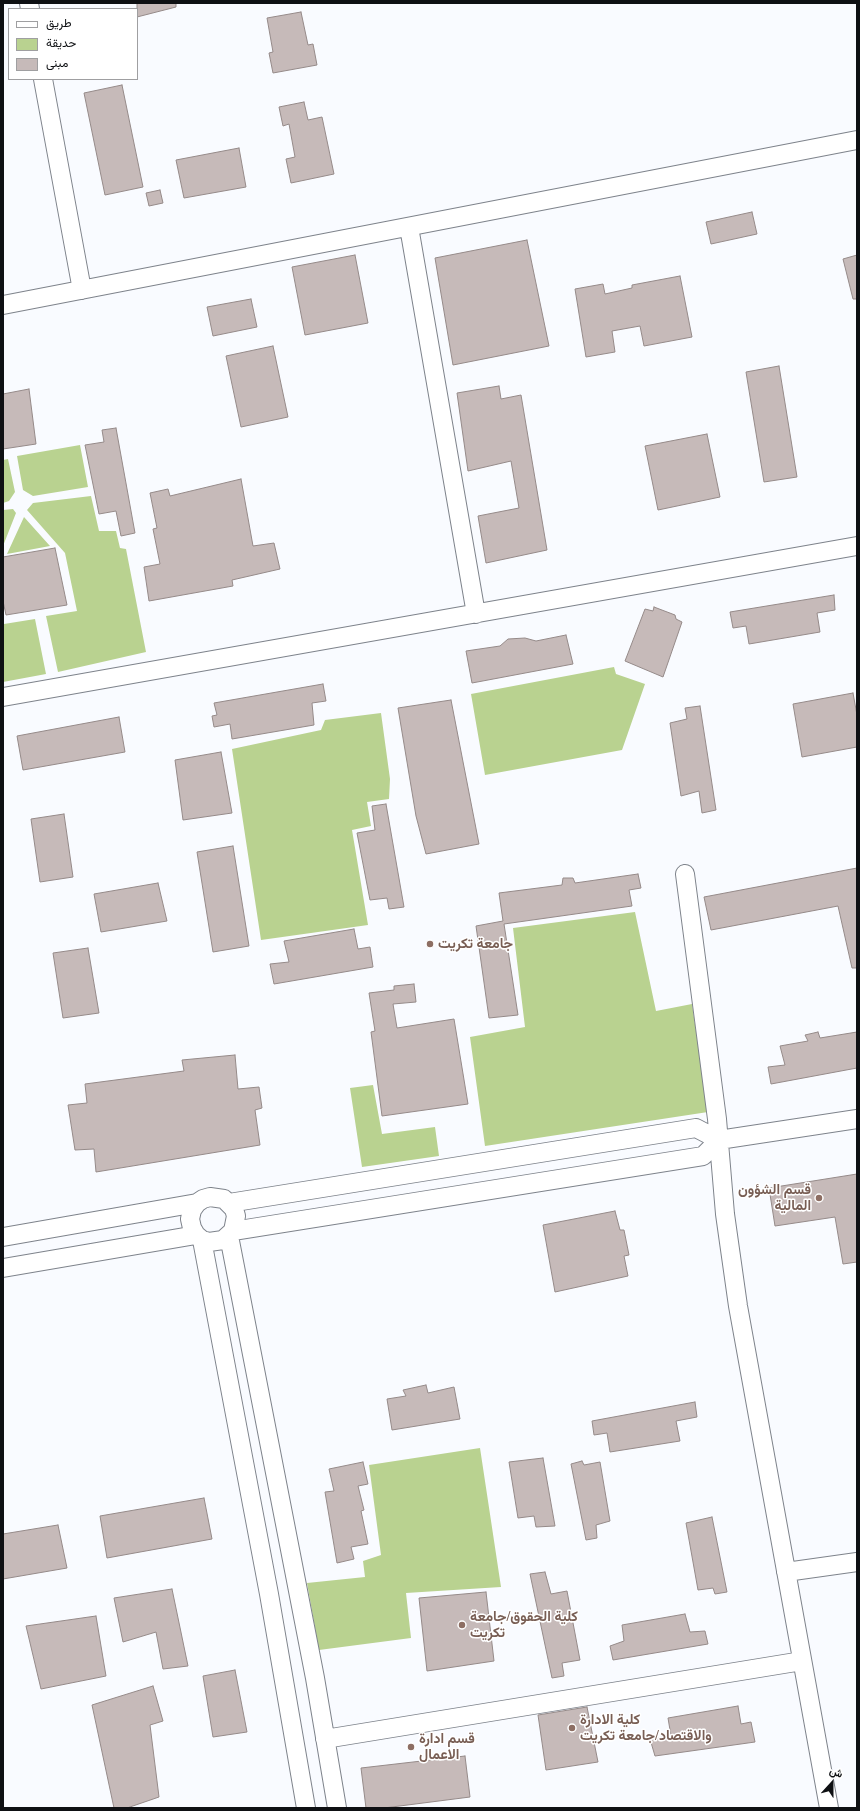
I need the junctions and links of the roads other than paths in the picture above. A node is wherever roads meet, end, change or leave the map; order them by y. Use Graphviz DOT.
graph roads {
  1 [pos="43,80"];
  2 [pos="857,140"];
  3 [pos="409,227"];
  4 [pos="82,290"];
  5 [pos="3,304"];
  6 [pos="857,546"];
  7 [pos="476,614"];
  8 [pos="3,697"];
  9 [pos="685,874"];
  10 [pos="857,1119"];
  11 [pos="719,1140"];
  12 [pos="197,1203"];
  13 [pos="229,1203"];
  14 [pos="231,1234"];
  15 [pos="3,1237"];
  16 [pos="199,1238"];
  17 [pos="3,1268"];
  18 [pos="857,1562"];
  19 [pos="786,1572"];
  20 [pos="802,1661"];
  21 [pos="325,1739"];
  22 [pos="334,1790"];
  23 [pos="305,1802"];
  24 [pos="337,1808"];
  25 [pos="829,1808"];
  1 -- 4 [label="street"];
  2 -- 3 [label="street"];
  3 -- 4 [label="street"];
  3 -- 7 [label="street"];
  4 -- 5 [label="street"];
  6 -- 7 [label="street"];
  7 -- 8 [label="street"];
  9 -- 11 [label="street"];
  10 -- 11 [label="street"];
  11 -- 13 [label="street"];
  11 -- 14 [label="street"];
  11 -- 19 [label="street"];
  12 -- 13 [label="street"];
  12 -- 15 [label="street"];
  12 -- 16 [label="street"];
  13 -- 14 [label="street"];
  14 -- 16 [label="street"];
  14 -- 21 [label="street"];
  16 -- 17 [label="street"];
  16 -- 23 [label="street"];
  18 -- 19 [label="street"];
  19 -- 20 [label="street"];
  20 -- 21 [label="street"];
  20 -- 25 [label="street"];
  21 -- 22 [label="street"];
  22 -- 23 [label="street"];
  22 -- 24 [label="street"];
}
